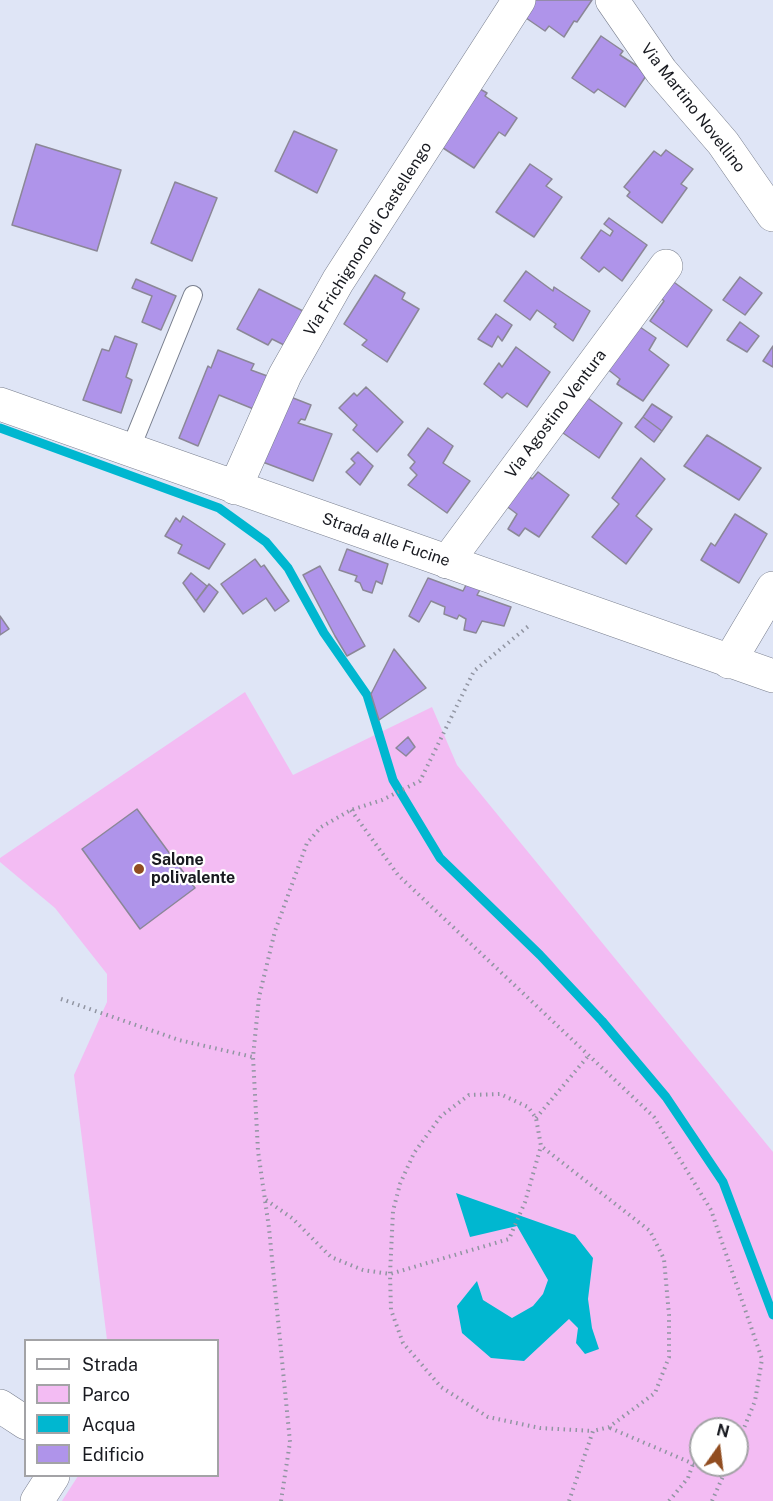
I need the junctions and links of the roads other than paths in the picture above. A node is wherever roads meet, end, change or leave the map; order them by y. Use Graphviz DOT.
graph roads {
  1 [pos="519,0"];
  2 [pos="612,0"];
  3 [pos="773,215"];
  4 [pos="666,267"];
  5 [pos="193,296"];
  6 [pos="0,404"];
  7 [pos="130,450"];
  8 [pos="235,488"];
  9 [pos="447,562"];
  10 [pos="773,588"];
  11 [pos="729,662"];
  12 [pos="773,676"];
  13 [pos="0,1406"];
  14 [pos="24,1422"];
  15 [pos="52,1477"];
  16 [pos="37,1501"];
  1 -- 8 [label="street, Via Frichignono di Castellengo"];
  2 -- 3 [label="street, Via Martino Novellino"];
  4 -- 9 [label="street, Via Agostino Ventura"];
  5 -- 7 [label="lane"];
  6 -- 7 [label="street, Strada alle Fucine"];
  7 -- 8 [label="street, Strada alle Fucine"];
  8 -- 9 [label="street, Strada alle Fucine"];
  9 -- 11 [label="street, Strada alle Fucine"];
  10 -- 11 [label="street"];
  11 -- 12 [label="street, Strada alle Fucine"];
  13 -- 14 [label="street"];
  15 -- 16 [label="street"];
}
